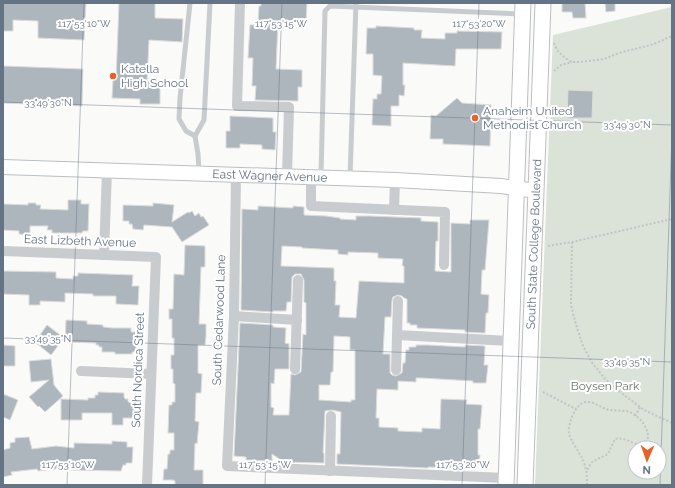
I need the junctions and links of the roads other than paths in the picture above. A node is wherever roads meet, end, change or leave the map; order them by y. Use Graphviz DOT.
graph roads {
  1 [pos="190,3"];
  2 [pos="210,3"];
  3 [pos="240,3"];
  4 [pos="543,3"];
  5 [pos="356,5"];
  6 [pos="523,9"];
  7 [pos="195,136"];
  8 [pos="3,167"];
  9 [pos="107,170"];
  10 [pos="199,174"];
  11 [pos="236,175"];
  12 [pos="287,176"];
  13 [pos="316,177"];
  14 [pos="350,178"];
  15 [pos="395,180"];
  16 [pos="516,189"];
  17 [pos="536,191"];
  18 [pos="394,210"];
  19 [pos="3,251"];
  20 [pos="104,255"];
  21 [pos="156,257"];
  22 [pos="444,265"];
  23 [pos="298,280"];
  24 [pos="398,301"];
  25 [pos="234,316"];
  26 [pos="297,320"];
  27 [pos="397,335"];
  28 [pos="512,341"];
  29 [pos="295,369"];
  30 [pos="396,370"];
  31 [pos="80,371"];
  32 [pos="151,374"];
  33 [pos="331,416"];
  34 [pos="330,471"];
  35 [pos="506,481"];
  36 [pos="147,485"];
  37 [pos="525,485"];
  1 -- 7 [label="lane"];
  2 -- 7 [label="lane"];
  3 -- 12 [label="street"];
  4 -- 17 [label="main road, South State College Boulevard"];
  5 -- 6 [label="lane"];
  5 -- 13 [label="lane"];
  5 -- 14 [label="lane"];
  6 -- 16 [label="main road, South State College Boulevard"];
  7 -- 10 [label="lane"];
  8 -- 9 [label="street, East Wagner Avenue"];
  9 -- 10 [label="street, East Wagner Avenue"];
  9 -- 20 [label="street"];
  10 -- 11 [label="street, East Wagner Avenue"];
  11 -- 12 [label="street, East Wagner Avenue"];
  11 -- 25 [label="street, South Cedarwood Lane"];
  12 -- 13 [label="street, East Wagner Avenue"];
  13 -- 14 [label="street, East Wagner Avenue"];
  13 -- 18 [label="street"];
  14 -- 15 [label="street, East Wagner Avenue"];
  15 -- 16 [label="street, East Wagner Avenue"];
  15 -- 18 [label="street"];
  16 -- 17 [label="street, East Wagner Avenue"];
  16 -- 28 [label="main road, South State College Boulevard"];
  17 -- 37 [label="main road, South State College Boulevard"];
  18 -- 22 [label="street"];
  19 -- 20 [label="street, East Lizbeth Avenue"];
  20 -- 21 [label="street, East Lizbeth Avenue"];
  21 -- 32 [label="street, South Nordica Street"];
  23 -- 26 [label="street"];
  24 -- 27 [label="street"];
  25 -- 26 [label="street"];
  25 -- 34 [label="street, South Cedarwood Lane"];
  26 -- 29 [label="street"];
  27 -- 28 [label="street"];
  27 -- 30 [label="street"];
  28 -- 35 [label="main road, South State College Boulevard"];
  31 -- 32 [label="street"];
  32 -- 36 [label="street, South Nordica Street"];
  33 -- 34 [label="street"];
  34 -- 35 [label="street"];
}
